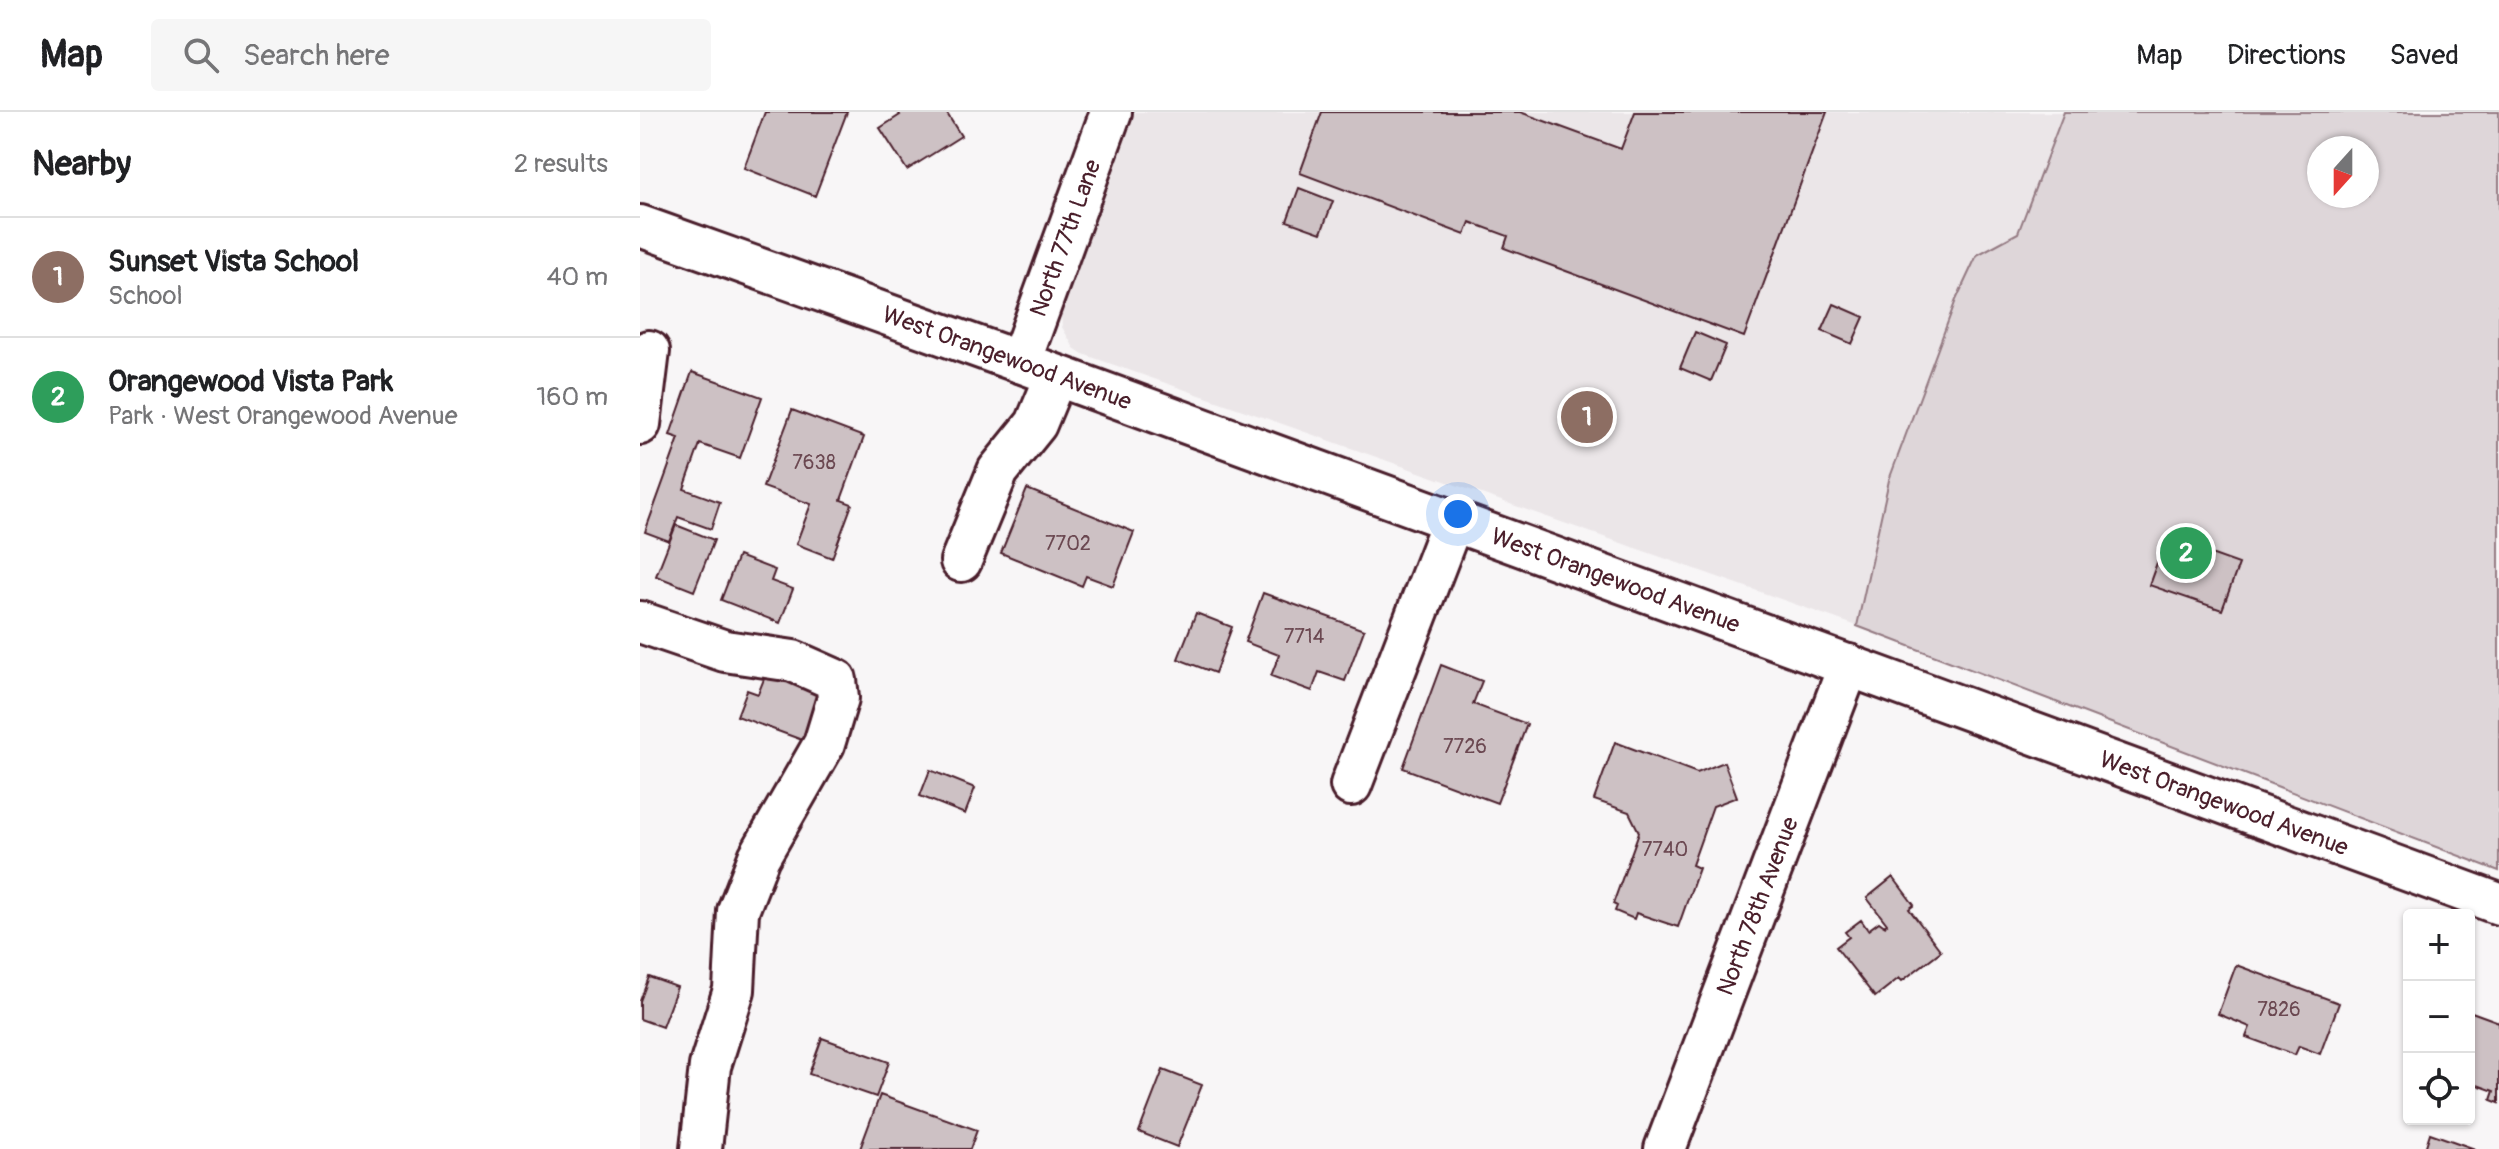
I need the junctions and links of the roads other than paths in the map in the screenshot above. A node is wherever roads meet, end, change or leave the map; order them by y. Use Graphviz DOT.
graph roads {
  1 [pos="1111,112"];
  2 [pos="640,226"];
  3 [pos="649,351"];
  4 [pos="1038,369"];
  5 [pos="640,424"];
  6 [pos="1453,520"];
  7 [pos="961,561"];
  8 [pos="640,622"];
  9 [pos="1849,665"];
  10 [pos="1351,785"];
  11 [pos="2499,904"];
  12 [pos="701,1149"];
  13 [pos="1665,1149"];
  1 -- 4 [label="street, North 77th Lane"];
  2 -- 4 [label="street, West Orangewood Avenue"];
  3 -- 5 [label="street"];
  4 -- 6 [label="street, West Orangewood Avenue"];
  4 -- 7 [label="street, North 77th Lane"];
  6 -- 9 [label="street, West Orangewood Avenue"];
  6 -- 10 [label="street"];
  8 -- 12 [label="street"];
  9 -- 11 [label="street, West Orangewood Avenue"];
  9 -- 13 [label="street, North 78th Avenue"];
}
